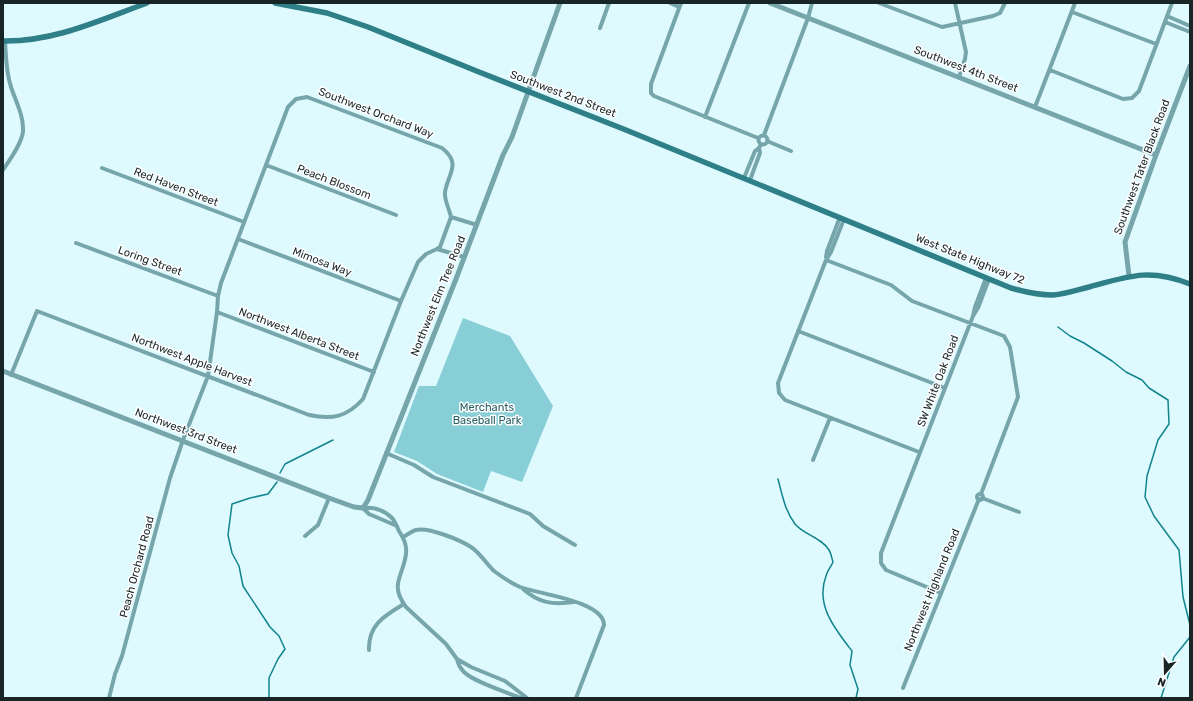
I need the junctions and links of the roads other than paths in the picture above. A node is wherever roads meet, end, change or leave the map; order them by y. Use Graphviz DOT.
graph roads {
  1 [pos="147,3"];
  2 [pos="275,3"];
  3 [pos="560,3"];
  4 [pos="609,3"];
  5 [pos="670,3"];
  6 [pos="749,3"];
  7 [pos="770,3"];
  8 [pos="812,3"];
  9 [pos="879,3"];
  10 [pos="955,3"];
  11 [pos="1005,3"];
  12 [pos="1075,3"];
  13 [pos="1172,3"];
  14 [pos="680,5"];
  15 [pos="1072,12"];
  16 [pos="1167,16"];
  17 [pos="808,18"];
  18 [pos="1165,22"];
  19 [pos="959,24"];
  20 [pos="1190,26"];
  21 [pos="600,28"];
  22 [pos="1190,32"];
  23 [pos="4,41"];
  24 [pos="1156,44"];
  25 [pos="1190,66"];
  26 [pos="1050,70"];
  27 [pos="958,77"];
  28 [pos="528,91"];
  29 [pos="1035,107"];
  30 [pos="705,117"];
  31 [pos="764,135"];
  32 [pos="758,138"];
  33 [pos="767,141"];
  34 [pos="760,146"];
  35 [pos="791,150"];
  36 [pos="1156,154"];
  37 [pos="266,165"];
  38 [pos="102,168"];
  39 [pos="3,170"];
  40 [pos="747,179"];
  41 [pos="396,215"];
  42 [pos="451,217"];
  43 [pos="842,218"];
  44 [pos="244,222"];
  45 [pos="476,225"];
  46 [pos="238,239"];
  47 [pos="76,243"];
  48 [pos="437,250"];
  49 [pos="464,257"];
  50 [pos="826,260"];
  51 [pos="1129,276"];
  52 [pos="988,279"];
  53 [pos="1190,284"];
  54 [pos="218,296"];
  55 [pos="401,301"];
  56 [pos="217,312"];
  57 [pos="970,323"];
  58 [pos="798,331"];
  59 [pos="3,372"];
  60 [pos="374,372"];
  61 [pos="11,375"];
  62 [pos="208,376"];
  63 [pos="945,388"];
  64 [pos="830,418"];
  65 [pos="182,440"];
  66 [pos="919,452"];
  67 [pos="386,453"];
  68 [pos="813,460"];
  69 [pos="981,497"];
  70 [pos="329,498"];
  71 [pos="363,508"];
  72 [pos="1019,512"];
  73 [pos="397,526"];
  74 [pos="305,536"];
  75 [pos="403,536"];
  76 [pos="575,545"];
  77 [pos="521,587"];
  78 [pos="941,593"];
  79 [pos="575,602"];
  80 [pos="404,604"];
  81 [pos="369,650"];
  82 [pos="457,659"];
  83 [pos="903,688"];
  84 [pos="109,698"];
  85 [pos="521,698"];
  86 [pos="527,698"];
  87 [pos="576,698"];
  1 -- 23 [label="main road"];
  2 -- 28 [label="main road, Southwest 2nd Street"];
  3 -- 28 [label="street, Northwest Elm Tree Road"];
  4 -- 21 [label="street"];
  5 -- 14 [label="street"];
  6 -- 30 [label="street"];
  7 -- 17 [label="street, Southwest 4th Street"];
  8 -- 17 [label="street"];
  9 -- 19 [label="street"];
  10 -- 19 [label="street"];
  11 -- 19 [label="street"];
  12 -- 15 [label="street"];
  13 -- 16 [label="street"];
  14 -- 30 [label="street"];
  15 -- 24 [label="street"];
  15 -- 26 [label="street"];
  16 -- 18 [label="street"];
  16 -- 20 [label="street"];
  17 -- 27 [label="street, Southwest 4th Street"];
  17 -- 31 [label="street"];
  18 -- 22 [label="street"];
  18 -- 24 [label="street"];
  19 -- 27 [label="street"];
  23 -- 39 [label="street"];
  24 -- 26 [label="street"];
  25 -- 36 [label="street, Southwest Tater Black Road"];
  26 -- 29 [label="street"];
  27 -- 29 [label="street, Southwest 4th Street"];
  28 -- 40 [label="main road, Southwest 2nd Street"];
  28 -- 45 [label="street, Northwest Elm Tree Road"];
  29 -- 36 [label="street, Southwest 4th Street"];
  30 -- 32 [label="street"];
  31 -- 32 [label="street"];
  31 -- 33 [label="street"];
  32 -- 34 [label="street"];
  33 -- 34 [label="street"];
  33 -- 35 [label="street"];
  34 -- 40 [label="street"];
  36 -- 51 [label="street, Southwest Tater Black Road"];
  37 -- 41 [label="street, Peach Blossom"];
  37 -- 42 [label="street, Southwest Orchard Way"];
  37 -- 44 [label="street, Southwest Orchard Way"];
  38 -- 44 [label="street, Red Haven Street"];
  40 -- 43 [label="main road, Southwest 2nd Street"];
  42 -- 45 [label="street"];
  42 -- 48 [label="street"];
  43 -- 50 [label="street"];
  43 -- 52 [label="main road, West State Highway 72"];
  44 -- 46 [label="street, Southwest Orchard Way"];
  45 -- 49 [label="street, Northwest Elm Tree Road"];
  46 -- 54 [label="street, Southwest Orchard Way"];
  46 -- 55 [label="street, Mimosa Way"];
  47 -- 54 [label="street, Loring Street"];
  48 -- 49 [label="street"];
  48 -- 55 [label="street"];
  49 -- 67 [label="street, Northwest Elm Tree Road"];
  50 -- 57 [label="street, Northwest Highland Road"];
  50 -- 58 [label="street"];
  51 -- 52 [label="main road, West State Highway 72"];
  51 -- 53 [label="main road, West State Highway 72"];
  52 -- 57 [label="street, SW White Oak Road"];
  54 -- 56 [label="street, Southwest Orchard Way"];
  55 -- 60 [label="street"];
  56 -- 60 [label="street, Northwest Alberta Street"];
  56 -- 62 [label="street, Southwest Orchard Way"];
  57 -- 63 [label="street, SW White Oak Road"];
  57 -- 69 [label="street, Northwest Highland Road"];
  58 -- 63 [label="street"];
  58 -- 64 [label="street"];
  59 -- 61 [label="street, Northwest 3rd Street"];
  60 -- 62 [label="street, Northwest Apple Harvest"];
  61 -- 62 [label="street, Northwest Apple Harvest"];
  61 -- 65 [label="street, Northwest 3rd Street"];
  62 -- 65 [label="street, Peach Orchard Road"];
  63 -- 66 [label="street, SW White Oak Road"];
  64 -- 66 [label="street"];
  64 -- 68 [label="street"];
  65 -- 70 [label="street, Northwest 3rd Street"];
  65 -- 84 [label="street, Peach Orchard Road"];
  66 -- 78 [label="street, SW White Oak Road"];
  67 -- 71 [label="street, Northwest Elm Tree Road"];
  67 -- 76 [label="street"];
  69 -- 72 [label="street"];
  69 -- 78 [label="street, Northwest Highland Road"];
  70 -- 71 [label="street, Northwest 3rd Street"];
  70 -- 74 [label="street"];
  71 -- 73 [label="street"];
  71 -- 73 [label="street"];
  73 -- 75 [label="street"];
  75 -- 77 [label="street"];
  75 -- 80 [label="street"];
  77 -- 79 [label="street"];
  77 -- 79 [label="street"];
  78 -- 83 [label="street, Northwest Highland Road"];
  79 -- 87 [label="street"];
  80 -- 81 [label="street"];
  80 -- 82 [label="street"];
  82 -- 85 [label="street"];
  82 -- 86 [label="street"];
}
